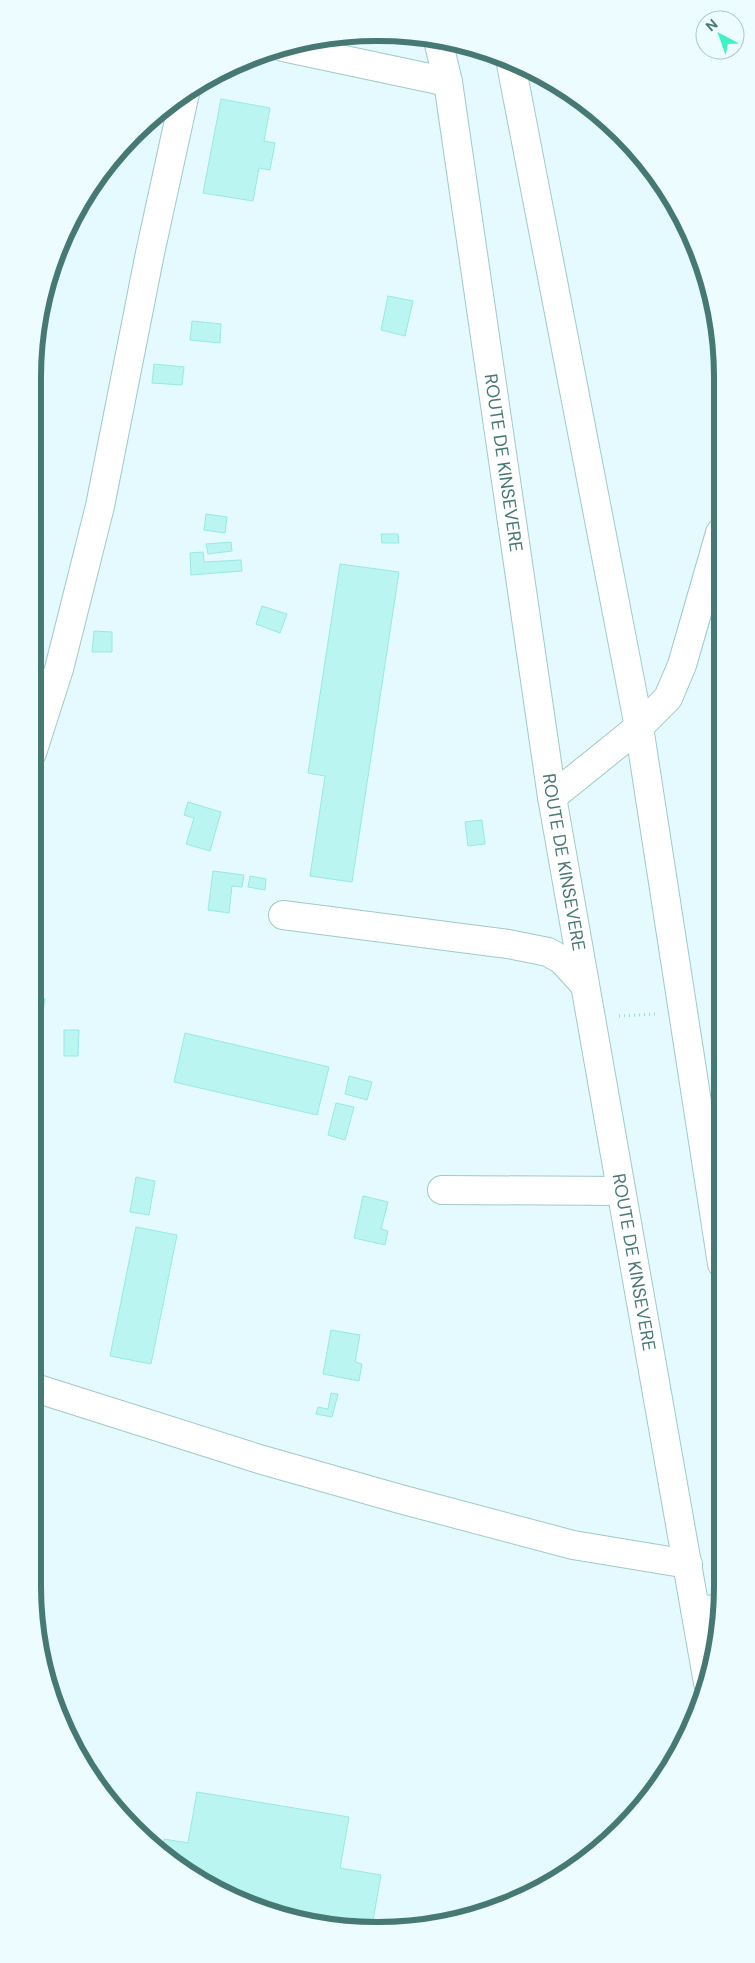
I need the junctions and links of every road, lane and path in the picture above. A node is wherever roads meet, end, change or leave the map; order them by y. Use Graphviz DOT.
graph roads {
  1 [pos="440,47"];
  2 [pos="300,51"];
  3 [pos="512,70"];
  4 [pos="448,82"];
  5 [pos="183,104"];
  6 [pos="714,554"];
  7 [pos="41,725"];
  8 [pos="639,727"];
  9 [pos="552,796"];
  10 [pos="283,915"];
  11 [pos="584,984"];
  12 [pos="442,1190"];
  13 [pos="621,1191"];
  14 [pos="714,1212"];
  15 [pos="41,1391"];
  16 [pos="688,1564"];
  17 [pos="707,1610"];
  18 [pos="708,1648"];
  1 -- 4 [label="street, ROUTE DE KINSEVERE"];
  2 -- 4 [label="street"];
  3 -- 8 [label="street"];
  4 -- 9 [label="street, ROUTE DE KINSEVERE"];
  5 -- 7 [label="street"];
  6 -- 8 [label="street"];
  8 -- 9 [label="street"];
  8 -- 14 [label="street"];
  9 -- 11 [label="street, ROUTE DE KINSEVERE"];
  10 -- 11 [label="street"];
  11 -- 13 [label="street, ROUTE DE KINSEVERE"];
  12 -- 13 [label="street"];
  13 -- 16 [label="street, ROUTE DE KINSEVERE"];
  15 -- 16 [label="street"];
  16 -- 17 [label="street, ROUTE DE KINSEVERE"];
  17 -- 18 [label="street, ROUTE DE KINSEVERE"];
}
